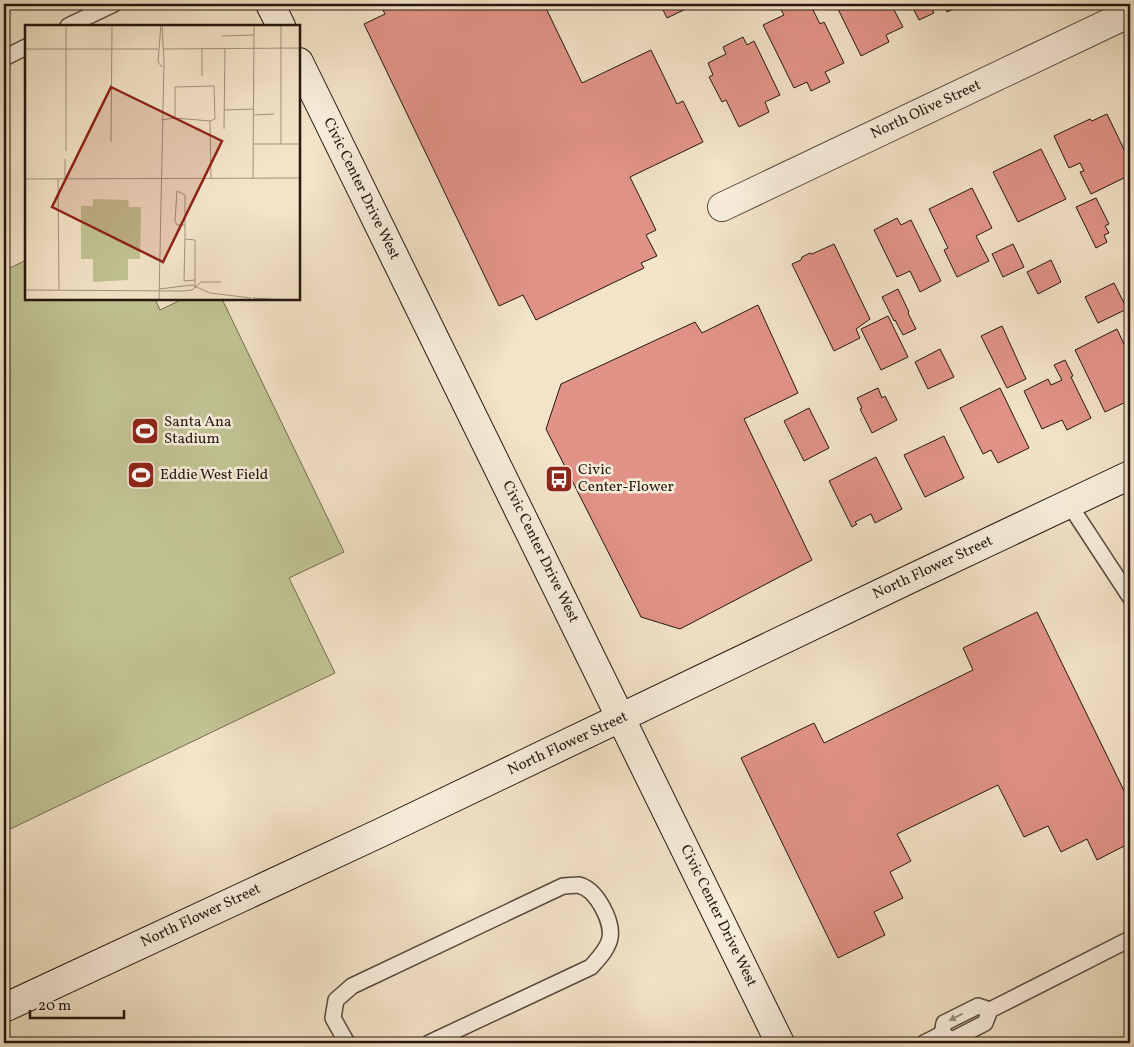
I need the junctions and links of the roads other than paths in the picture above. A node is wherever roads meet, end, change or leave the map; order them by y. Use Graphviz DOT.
graph roads {
  1 [pos="114,4"];
  2 [pos="270,4"];
  3 [pos="1130,13"];
  4 [pos="70,25"];
  5 [pos="280,25"];
  6 [pos="25,48"];
  7 [pos="4,58"];
  8 [pos="300,64"];
  9 [pos="722,207"];
  10 [pos="1130,475"];
  11 [pos="1069,504"];
  12 [pos="1130,597"];
  13 [pos="621,718"];
  14 [pos="1130,939"];
  15 [pos="4,1008"];
  16 [pos="347,1043"];
  17 [pos="429,1043"];
  18 [pos="780,1043"];
  19 [pos="924,1043"];
  1 -- 4 [label="lane"];
  2 -- 5 [label="main road"];
  3 -- 9 [label="main road, North Olive Street"];
  6 -- 7 [label="lane"];
  8 -- 13 [label="main road, Civic Center Drive West"];
  10 -- 11 [label="main road, North Flower Street"];
  11 -- 12 [label="lane"];
  11 -- 13 [label="main road, North Flower Street"];
  13 -- 15 [label="main road, North Flower Street"];
  13 -- 18 [label="main road, Civic Center Drive West"];
  14 -- 19 [label="lane"];
  16 -- 17 [label="lane"];
}
